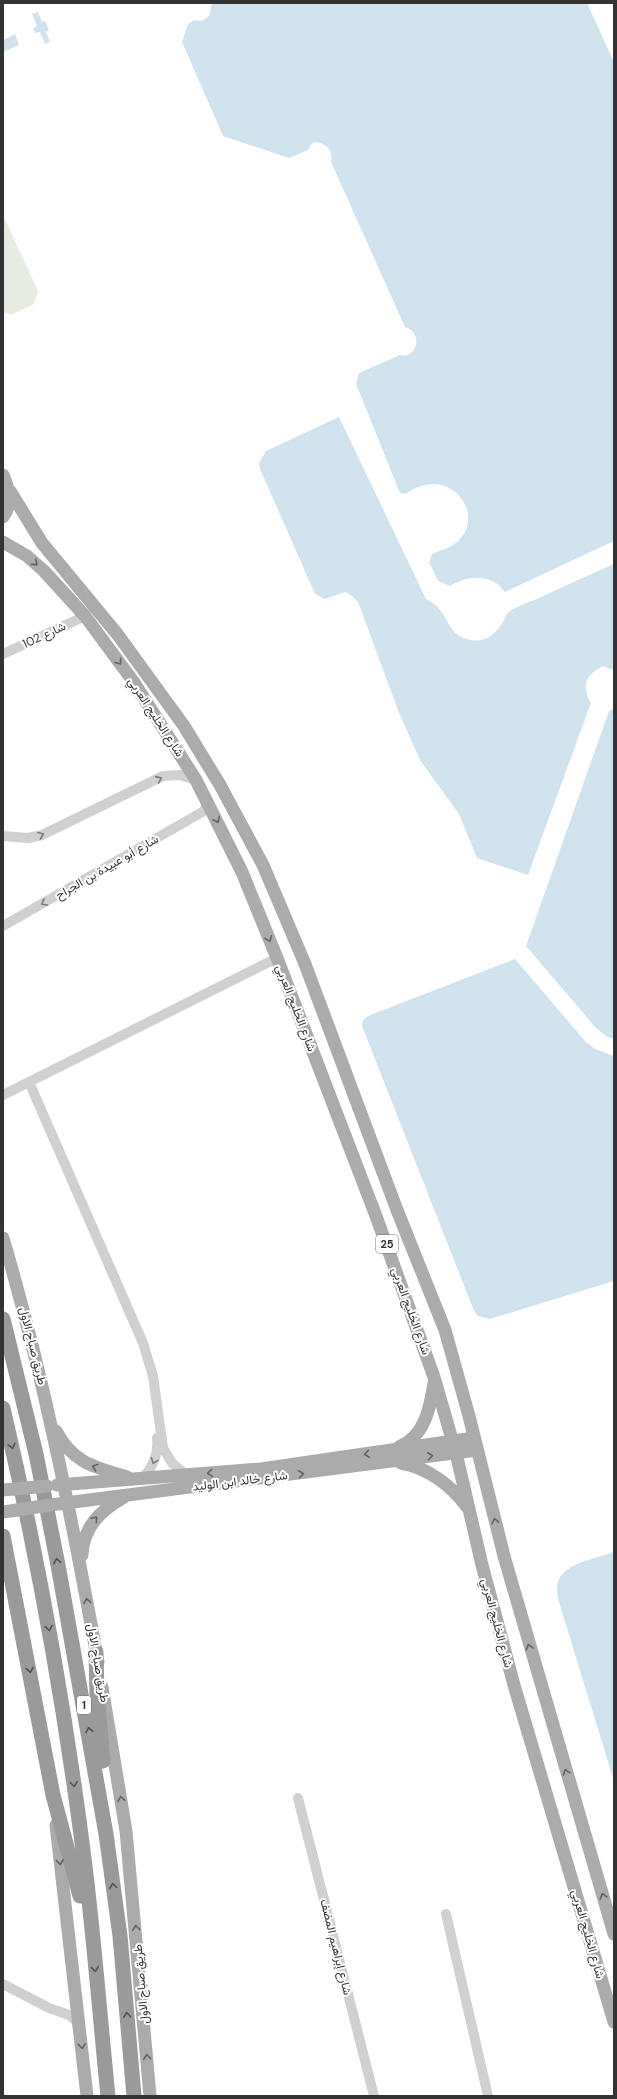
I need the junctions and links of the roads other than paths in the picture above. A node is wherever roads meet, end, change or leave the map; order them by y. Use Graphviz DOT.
graph roads {
  1 [pos="3,475"];
  2 [pos="10,491"];
  3 [pos="3,516"];
  4 [pos="3,542"];
  5 [pos="85,616"];
  6 [pos="3,654"];
  7 [pos="196,780"];
  8 [pos="208,804"];
  9 [pos="3,836"];
  10 [pos="3,926"];
  11 [pos="277,958"];
  12 [pos="27,1083"];
  13 [pos="3,1095"];
  14 [pos="3,1238"];
  15 [pos="3,1249"];
  16 [pos="23,1306"];
  17 [pos="3,1319"];
  18 [pos="434,1378"];
  19 [pos="3,1408"];
  20 [pos="51,1420"];
  21 [pos="159,1444"];
  22 [pos="476,1444"];
  23 [pos="454,1447"];
  24 [pos="392,1456"];
  25 [pos="186,1475"];
  26 [pos="137,1479"];
  27 [pos="64,1485"];
  28 [pos="9,1489"];
  29 [pos="130,1493"];
  30 [pos="68,1502"];
  31 [pos="470,1511"];
  32 [pos="3,1512"];
  33 [pos="3,1536"];
  34 [pos="81,1569"];
  35 [pos="3,1580"];
  36 [pos="20,1619"];
  37 [pos="96,1652"];
  38 [pos="53,1795"];
  39 [pos="298,1798"];
  40 [pos="106,1834"];
  41 [pos="446,1914"];
  42 [pos="614,1934"];
  43 [pos="92,1940"];
  44 [pos="3,1984"];
  45 [pos="76,1991"];
  46 [pos="60,2010"];
  47 [pos="614,2022"];
  48 [pos="80,2029"];
  49 [pos="87,2096"];
  50 [pos="108,2096"];
  51 [pos="134,2096"];
  52 [pos="150,2096"];
  53 [pos="374,2096"];
  54 [pos="488,2096"];
  1 -- 2 [label="main road, 25"];
  2 -- 3 [label="main road"];
  2 -- 22 [label="main road, شارع الخليج العربي / 25"];
  4 -- 5 [label="main road, شارع الخليج العربي / 25, one-way"];
  5 -- 6 [label="street, شارع 102"];
  5 -- 7 [label="main road, شارع الخليج العربي / 25, one-way"];
  7 -- 8 [label="main road, شارع الخليج العربي / 25"];
  9 -- 7 [label="street, one-way"];
  8 -- 10 [label="street, شارع أبو عبيدة بن الجراح, one-way"];
  8 -- 11 [label="main road, شارع الخليج العربي / 25, one-way"];
  11 -- 12 [label="street"];
  11 -- 18 [label="main road, شارع الخليج العربي / 25"];
  12 -- 13 [label="street"];
  12 -- 21 [label="street"];
  14 -- 16 [label="main road, طريق صباح الاول"];
  15 -- 16 [label="main road"];
  16 -- 20 [label="main road, طريق صباح الاول"];
  40 -- 17 [label="highway, طريق صباح الاول / 1, one-way"];
  18 -- 23 [label="main road, شارع الخليج العربي / 25"];
  18 -- 24 [label="main road"];
  19 -- 43 [label="highway, 1, one-way"];
  26 -- 20 [label="main road, one-way"];
  20 -- 27 [label="main road, طريق صباح الاول"];
  21 -- 25 [label="street"];
  21 -- 26 [label="street, one-way"];
  22 -- 23 [label="main road, شارع خالد ابن الوليد"];
  42 -- 22 [label="main road, شارع الخليج العربي / 25, one-way"];
  23 -- 24 [label="main road, شارع خالد ابن الوليد"];
  23 -- 31 [label="main road, شارع الخليج العربي / 25"];
  24 -- 25 [label="main road, شارع خالد ابن الوليد, one-way"];
  29 -- 24 [label="main road, شارع خالد ابن الوليد, one-way"];
  24 -- 31 [label="main road"];
  25 -- 26 [label="main road, شارع خالد ابن الوليد"];
  26 -- 27 [label="main road, شارع خالد ابن الوليد"];
  27 -- 28 [label="main road, شارع خالد ابن الوليد, bridge"];
  27 -- 30 [label="main road, طريق صباح الاول"];
  29 -- 30 [label="main road, شارع خالد ابن الوليد"];
  34 -- 29 [label="main road, one-way"];
  30 -- 32 [label="main road, شارع خالد ابن الوليد, bridge"];
  30 -- 34 [label="main road, طريق صباح الاول"];
  31 -- 47 [label="main road, شارع الخليج العربي / 25"];
  33 -- 36 [label="highway"];
  37 -- 34 [label="main road, طريق صباح الاول, one-way"];
  35 -- 36 [label="highway"];
  36 -- 38 [label="highway, one-way"];
  37 -- 40 [label="highway"];
  52 -- 37 [label="main road, طريق صباح الاول, one-way"];
  38 -- 43 [label="highway"];
  38 -- 45 [label="main road, one-way"];
  39 -- 53 [label="street, شارع إبراهيم المضف"];
  51 -- 40 [label="highway, طريق صباح الاول / 1, one-way"];
  41 -- 54 [label="street"];
  43 -- 50 [label="highway, 1, one-way"];
  44 -- 46 [label="street"];
  45 -- 46 [label="street"];
  45 -- 48 [label="main road"];
  46 -- 48 [label="street"];
  48 -- 49 [label="main road, one-way"];
}
